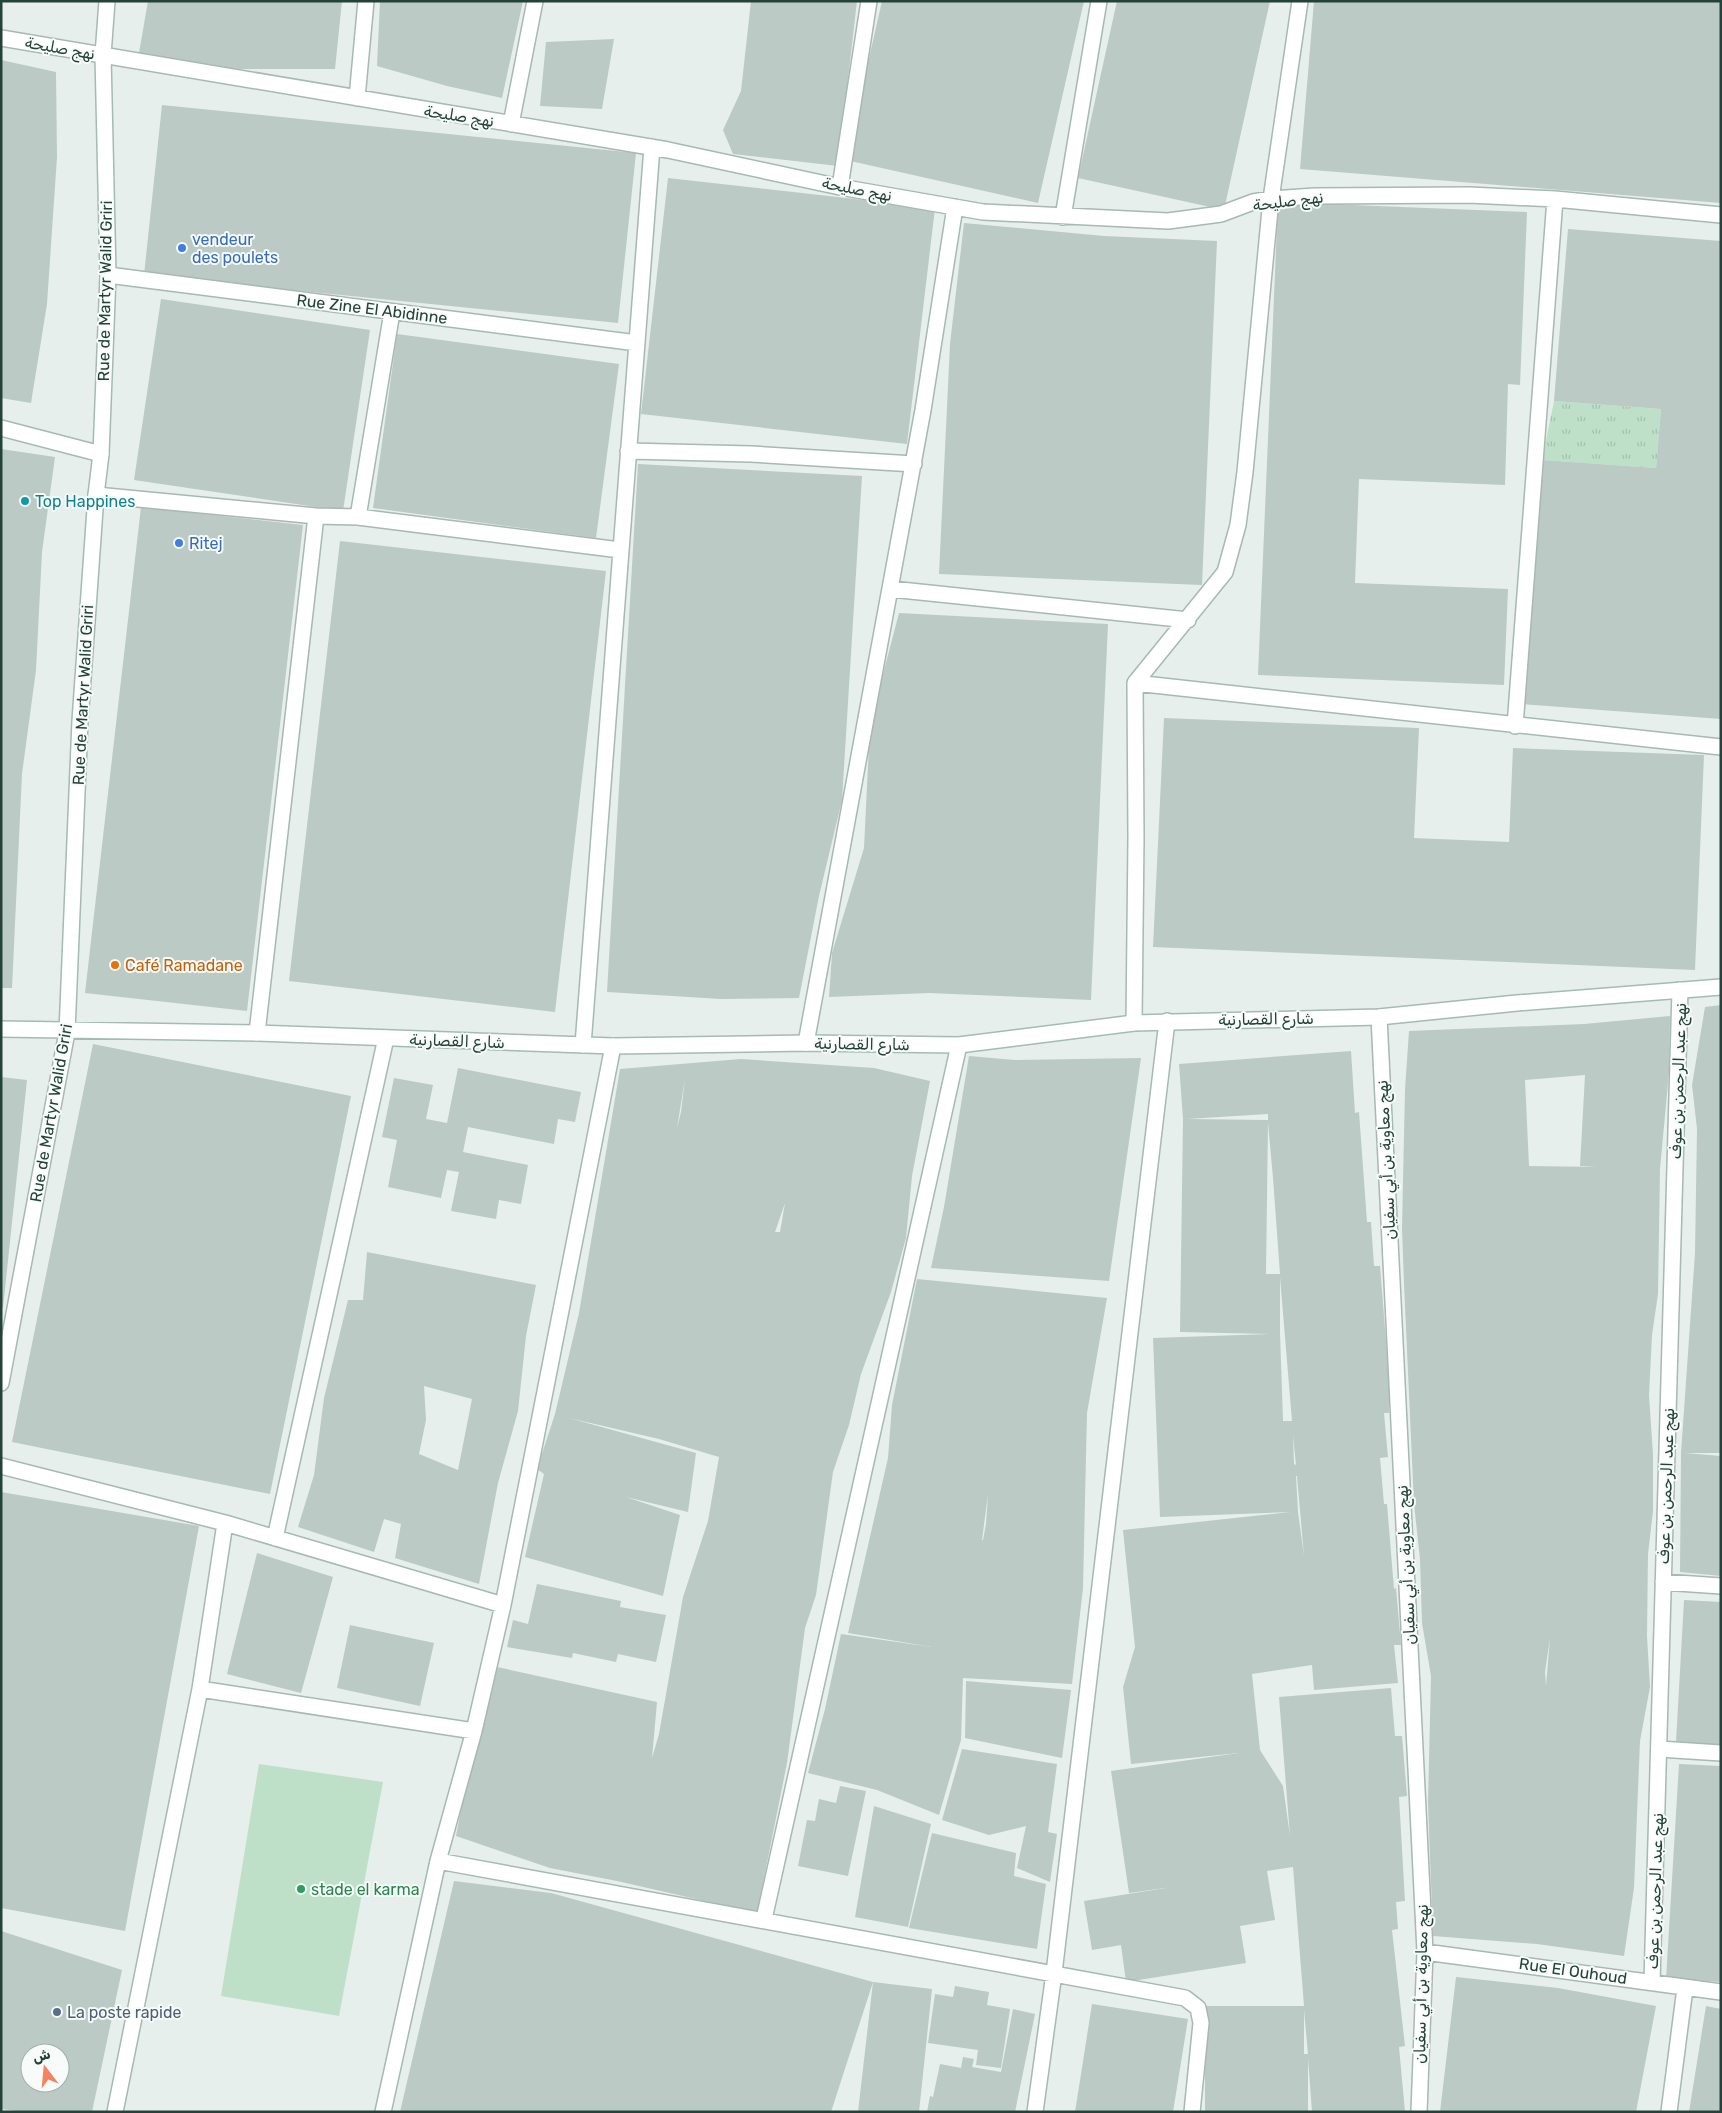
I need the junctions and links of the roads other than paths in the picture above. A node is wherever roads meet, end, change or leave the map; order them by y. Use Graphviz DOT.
graph roads {
  1 [pos="107,1"];
  2 [pos="366,1"];
  3 [pos="535,1"];
  4 [pos="869,1"];
  5 [pos="1099,1"];
  6 [pos="1300,1"];
  7 [pos="1,38"];
  8 [pos="103,55"];
  9 [pos="357,98"];
  10 [pos="511,124"];
  11 [pos="652,147"];
  12 [pos="840,187"];
  13 [pos="1271,199"];
  14 [pos="1555,199"];
  15 [pos="955,207"];
  16 [pos="1721,215"];
  17 [pos="1063,216"];
  18 [pos="108,275"];
  19 [pos="392,312"];
  20 [pos="637,343"];
  21 [pos="1,428"];
  22 [pos="628,451"];
  23 [pos="101,454"];
  24 [pos="914,464"];
  25 [pos="96,495"];
  26 [pos="316,516"];
  27 [pos="358,517"];
  28 [pos="620,550"];
  29 [pos="891,588"];
  30 [pos="1188,620"];
  31 [pos="1135,683"];
  32 [pos="1515,726"];
  33 [pos="1721,747"];
  34 [pos="1721,986"];
  35 [pos="1680,990"];
  36 [pos="1379,1017"];
  37 [pos="1167,1021"];
  38 [pos="1134,1023"];
  39 [pos="1,1029"];
  40 [pos="67,1032"];
  41 [pos="257,1033"];
  42 [pos="386,1038"];
  43 [pos="806,1043"];
  44 [pos="583,1044"];
  45 [pos="959,1045"];
  46 [pos="613,1046"];
  47 [pos="1,1383"];
  48 [pos="1,1466"];
  49 [pos="226,1523"];
  50 [pos="275,1538"];
  51 [pos="1663,1582"];
  52 [pos="1721,1586"];
  53 [pos="502,1605"];
  54 [pos="200,1689"];
  55 [pos="474,1731"];
  56 [pos="1658,1749"];
  57 [pos="1721,1753"];
  58 [pos="438,1861"];
  59 [pos="764,1919"];
  60 [pos="1425,1952"];
  61 [pos="1054,1974"];
  62 [pos="1652,1982"];
  63 [pos="1685,1988"];
  64 [pos="1721,1992"];
  65 [pos="115,2112"];
  66 [pos="383,2112"];
  67 [pos="1034,2112"];
  68 [pos="1192,2112"];
  69 [pos="1419,2112"];
  70 [pos="1670,2112"];
  1 -- 8 [label="street, Rue de Martyr Walid Griri"];
  2 -- 9 [label="street"];
  3 -- 10 [label="street"];
  4 -- 12 [label="street"];
  5 -- 17 [label="street"];
  6 -- 13 [label="street"];
  7 -- 8 [label="street, نهج صليحة"];
  8 -- 9 [label="street, نهج صليحة"];
  8 -- 18 [label="street, Rue de Martyr Walid Griri"];
  9 -- 10 [label="street, نهج صليحة"];
  10 -- 11 [label="street, نهج صليحة"];
  11 -- 12 [label="street, نهج صليحة"];
  11 -- 20 [label="street"];
  12 -- 15 [label="street, نهج صليحة"];
  13 -- 14 [label="street, نهج صليحة"];
  13 -- 17 [label="street, نهج صليحة"];
  13 -- 30 [label="street"];
  14 -- 16 [label="street, نهج صليحة"];
  14 -- 32 [label="street"];
  15 -- 17 [label="street, نهج صليحة"];
  15 -- 24 [label="street"];
  18 -- 19 [label="street, Rue Zine El Abidinne"];
  18 -- 23 [label="street, Rue de Martyr Walid Griri"];
  19 -- 20 [label="street, Rue Zine El Abidinne"];
  19 -- 27 [label="street"];
  20 -- 22 [label="street"];
  21 -- 23 [label="street"];
  22 -- 24 [label="street"];
  22 -- 28 [label="street"];
  23 -- 25 [label="street, Rue de Martyr Walid Griri"];
  24 -- 29 [label="street"];
  25 -- 26 [label="street"];
  25 -- 40 [label="street, Rue de Martyr Walid Griri"];
  26 -- 27 [label="street"];
  26 -- 41 [label="street"];
  27 -- 28 [label="street"];
  28 -- 44 [label="street"];
  29 -- 30 [label="street"];
  29 -- 43 [label="street"];
  30 -- 31 [label="street"];
  31 -- 32 [label="street"];
  31 -- 38 [label="street"];
  32 -- 33 [label="street"];
  34 -- 35 [label="street, شارع القصارنية"];
  35 -- 36 [label="street, شارع القصارنية"];
  35 -- 51 [label="street, نهج عبد الرحمن بن عوف"];
  36 -- 37 [label="street, شارع القصارنية"];
  36 -- 60 [label="street, نهج معاوية بن أبي سفيان"];
  37 -- 38 [label="street, شارع القصارنية"];
  37 -- 61 [label="street"];
  38 -- 45 [label="street, شارع القصارنية"];
  39 -- 40 [label="street, شارع القصارنية"];
  40 -- 41 [label="street, شارع القصارنية"];
  40 -- 47 [label="street, Rue de Martyr Walid Griri"];
  41 -- 42 [label="street, شارع القصارنية"];
  42 -- 44 [label="street, شارع القصارنية"];
  42 -- 50 [label="street"];
  43 -- 45 [label="street, شارع القصارنية"];
  43 -- 46 [label="street, شارع القصارنية"];
  44 -- 46 [label="street, شارع القصارنية"];
  45 -- 59 [label="street"];
  46 -- 53 [label="street"];
  48 -- 49 [label="street"];
  49 -- 50 [label="street"];
  49 -- 54 [label="street"];
  50 -- 53 [label="street"];
  51 -- 52 [label="street"];
  51 -- 56 [label="street, نهج عبد الرحمن بن عوف"];
  53 -- 55 [label="street"];
  54 -- 55 [label="street"];
  54 -- 65 [label="street"];
  55 -- 58 [label="street"];
  56 -- 57 [label="street"];
  56 -- 62 [label="street, نهج عبد الرحمن بن عوف"];
  58 -- 59 [label="street"];
  58 -- 66 [label="street"];
  59 -- 61 [label="street"];
  60 -- 62 [label="street, Rue El Ouhoud"];
  60 -- 69 [label="street, نهج معاوية بن أبي سفيان"];
  61 -- 67 [label="street"];
  61 -- 68 [label="street"];
  62 -- 63 [label="street, Rue El Ouhoud"];
  63 -- 64 [label="street, Rue El Ouhoud"];
  63 -- 70 [label="street"];
}
